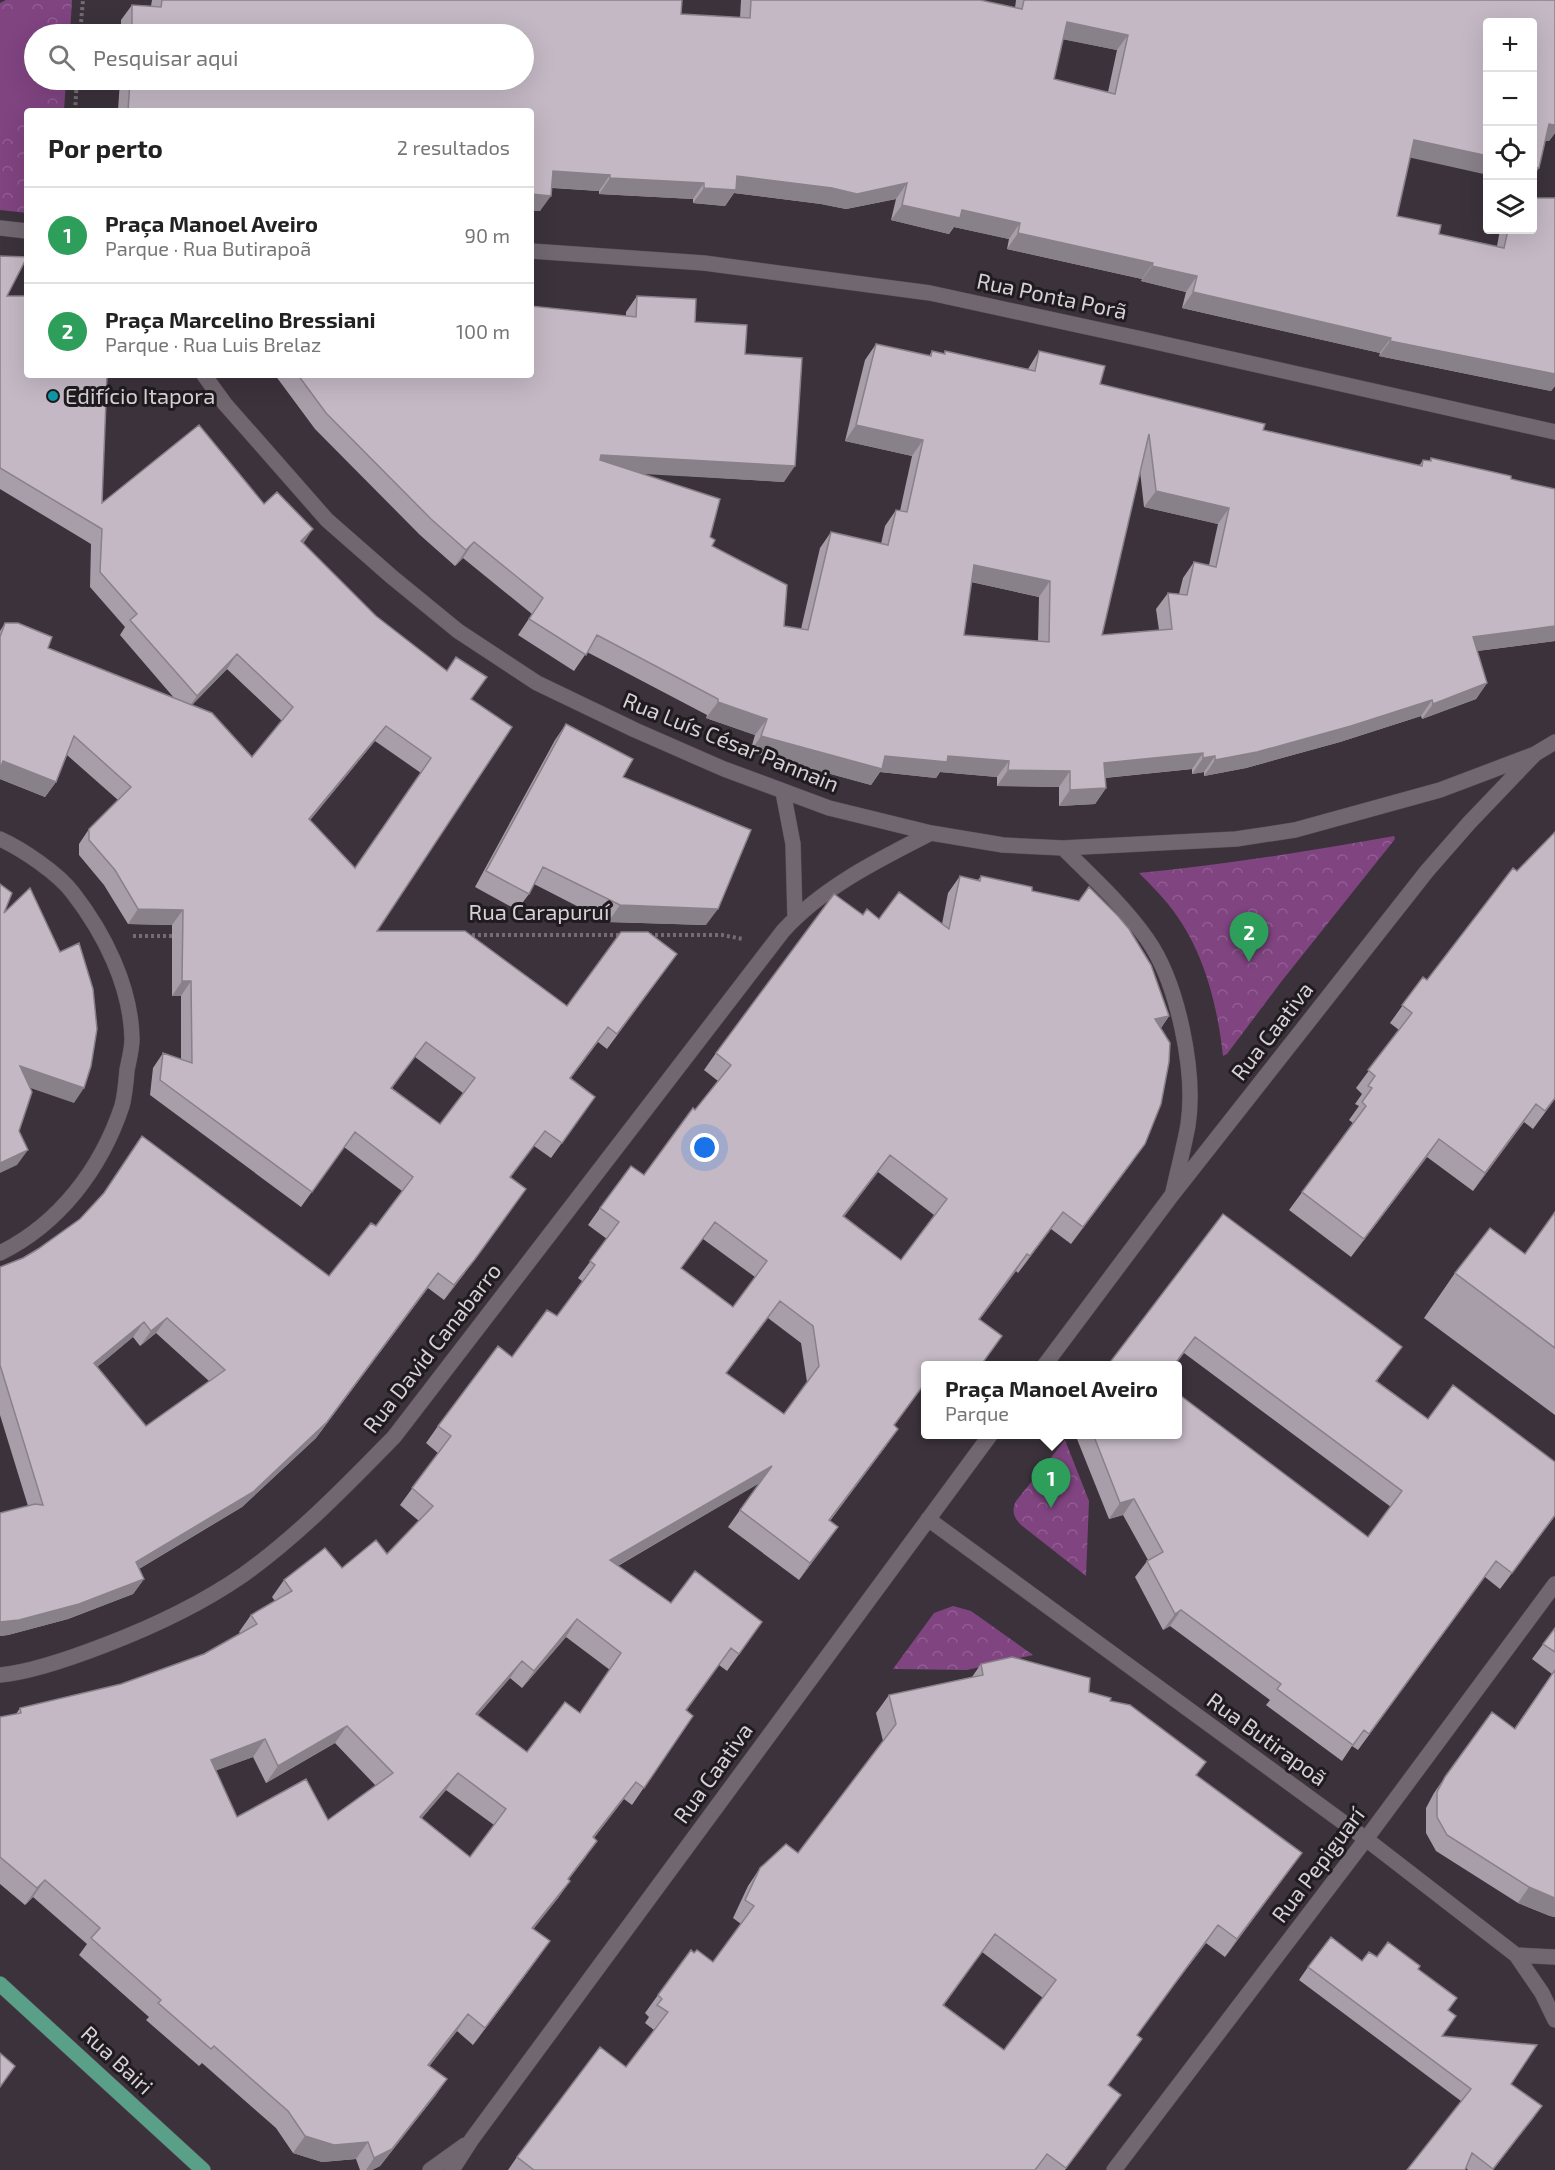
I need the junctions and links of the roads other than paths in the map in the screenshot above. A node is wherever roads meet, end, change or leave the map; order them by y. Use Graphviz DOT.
graph roads {
  1 [pos="0,228"];
  2 [pos="24,231"];
  3 [pos="534,251"];
  4 [pos="206,378"];
  5 [pos="1555,432"];
  6 [pos="1555,742"];
  7 [pos="1535,754"];
  8 [pos="783,792"];
  9 [pos="931,833"];
  10 [pos="0,839"];
  11 [pos="1063,848"];
  12 [pos="795,918"];
  13 [pos="1172,1195"];
  14 [pos="0,1253"];
  15 [pos="1047,1361"];
  16 [pos="987,1439"];
  17 [pos="927,1519"];
  18 [pos="1555,1584"];
  19 [pos="0,1675"];
  20 [pos="1366,1839"];
  21 [pos="1516,1955"];
  22 [pos="1555,1957"];
  23 [pos="0,1984"];
  24 [pos="1555,2020"];
  25 [pos="472,2139"];
  26 [pos="203,2170"];
  27 [pos="430,2170"];
  28 [pos="452,2170"];
  29 [pos="1114,2170"];
  1 -- 2 [label="street"];
  3 -- 5 [label="street, Rua Ponta Porã"];
  4 -- 8 [label="street, Rua Luís César Pannain"];
  6 -- 7 [label="street, Rua Caativa"];
  7 -- 11 [label="street, Rua Luís César Pannain"];
  7 -- 13 [label="street, Rua Caativa"];
  8 -- 9 [label="street, Rua Luís César Pannain"];
  8 -- 12 [label="street"];
  9 -- 11 [label="street, Rua Luís César Pannain"];
  9 -- 12 [label="street, Rua David Canabarro"];
  10 -- 14 [label="street"];
  11 -- 13 [label="street"];
  12 -- 19 [label="street, Rua David Canabarro"];
  13 -- 15 [label="street, Rua Caativa"];
  16 -- 17 [label="street, Rua Caativa"];
  17 -- 20 [label="street, Rua Butirapoã"];
  17 -- 25 [label="street, Rua Caativa"];
  18 -- 20 [label="street, Rua Pepiguarí"];
  20 -- 21 [label="street, Rua Butirapoã"];
  20 -- 29 [label="street, Rua Pepiguarí"];
  21 -- 22 [label="street"];
  21 -- 24 [label="street, Rua Butirapoã"];
  23 -- 26 [label="main road, Rua Bairi"];
  25 -- 27 [label="street, Rua Caativa"];
  25 -- 28 [label="street, Rua Caativa"];
}
